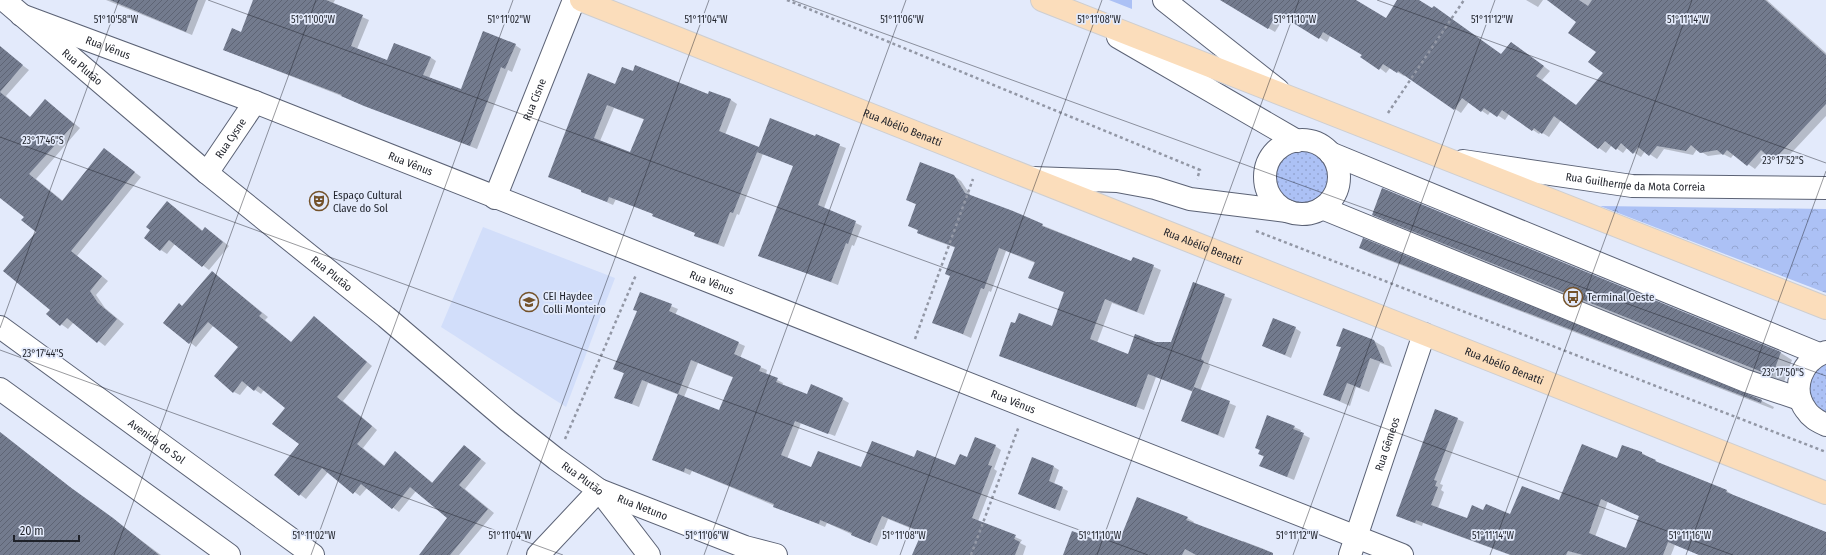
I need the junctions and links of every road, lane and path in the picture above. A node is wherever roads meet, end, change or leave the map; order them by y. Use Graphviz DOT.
graph roads {
  1 [pos="4,0"];
  2 [pos="574,0"];
  3 [pos="581,0"];
  4 [pos="787,0"];
  5 [pos="1042,0"];
  6 [pos="1164,0"];
  7 [pos="1464,0"];
  8 [pos="21,15"];
  9 [pos="1089,19"];
  10 [pos="1284,95"];
  11 [pos="254,102"];
  12 [pos="1376,131"];
  13 [pos="1297,140"];
  14 [pos="1330,153"];
  15 [pos="981,157"];
  16 [pos="1447,158"];
  17 [pos="207,173"];
  18 [pos="1030,178"];
  19 [pos="1826,188"];
  20 [pos="495,198"];
  21 [pos="1190,199"];
  22 [pos="1322,208"];
  23 [pos="1287,211"];
  24 [pos="1254,230"];
  25 [pos="644,257"];
  26 [pos="1826,308"];
  27 [pos="0,327"];
  28 [pos="1424,334"];
  29 [pos="1823,353"];
  30 [pos="907,361"];
  31 [pos="0,389"];
  32 [pos="1800,399"];
  33 [pos="1026,408"];
  34 [pos="1826,425"];
  35 [pos="1826,452"];
  36 [pos="556,459"];
  37 [pos="599,490"];
  38 [pos="1826,493"];
  39 [pos="1353,546"];
  40 [pos="740,551"];
  41 [pos="228,555"];
  42 [pos="313,555"];
  43 [pos="538,555"];
  44 [pos="649,555"];
  45 [pos="776,555"];
  46 [pos="971,555"];
  47 [pos="1402,555"];
  1 -- 8 [label="street, Rua Plutão"];
  2 -- 20 [label="street, Rua Cisne"];
  3 -- 15 [label="main road, Rua Abélio Benatti"];
  4 -- 21 [label="path"];
  5 -- 9 [label="main road"];
  6 -- 10 [label="street"];
  7 -- 12 [label="path"];
  8 -- 11 [label="street, Rua Vênus"];
  8 -- 17 [label="street, Rua Plutão"];
  9 -- 10 [label="main road"];
  9 -- 13 [label="street"];
  10 -- 12 [label="main road"];
  11 -- 17 [label="street, Rua Cysne"];
  11 -- 20 [label="street, Rua Vênus"];
  12 -- 16 [label="main road"];
  13 -- 14 [label="street"];
  13 -- 23 [label="street"];
  14 -- 22 [label="street"];
  14 -- 29 [label="street"];
  15 -- 18 [label="main road, Rua Abélio Benatti"];
  15 -- 30 [label="path"];
  16 -- 19 [label="street, Rua Guilherme da Mota Correia"];
  16 -- 26 [label="main road"];
  17 -- 36 [label="street, Rua Plutão"];
  18 -- 21 [label="street"];
  18 -- 28 [label="main road, Rua Abélio Benatti"];
  20 -- 25 [label="street, Rua Vênus"];
  21 -- 23 [label="street"];
  22 -- 23 [label="street"];
  22 -- 32 [label="street"];
  24 -- 35 [label="path"];
  25 -- 30 [label="street, Rua Vênus"];
  25 -- 36 [label="path"];
  27 -- 42 [label="street, Avenida do Sol"];
  28 -- 38 [label="main road, Rua Abélio Benatti"];
  28 -- 39 [label="street, Rua Gêmeos"];
  29 -- 32 [label="street"];
  30 -- 33 [label="street, Rua Vênus"];
  31 -- 41 [label="street"];
  32 -- 34 [label="street"];
  33 -- 39 [label="street, Rua Vênus"];
  33 -- 46 [label="path"];
  36 -- 37 [label="street, Rua Plutão"];
  37 -- 40 [label="street, Rua Netuno"];
  37 -- 43 [label="street"];
  37 -- 44 [label="street, Rua Plutão"];
  39 -- 47 [label="street, Rua Vênus"];
  40 -- 45 [label="street, Rua Netuno"];
}
